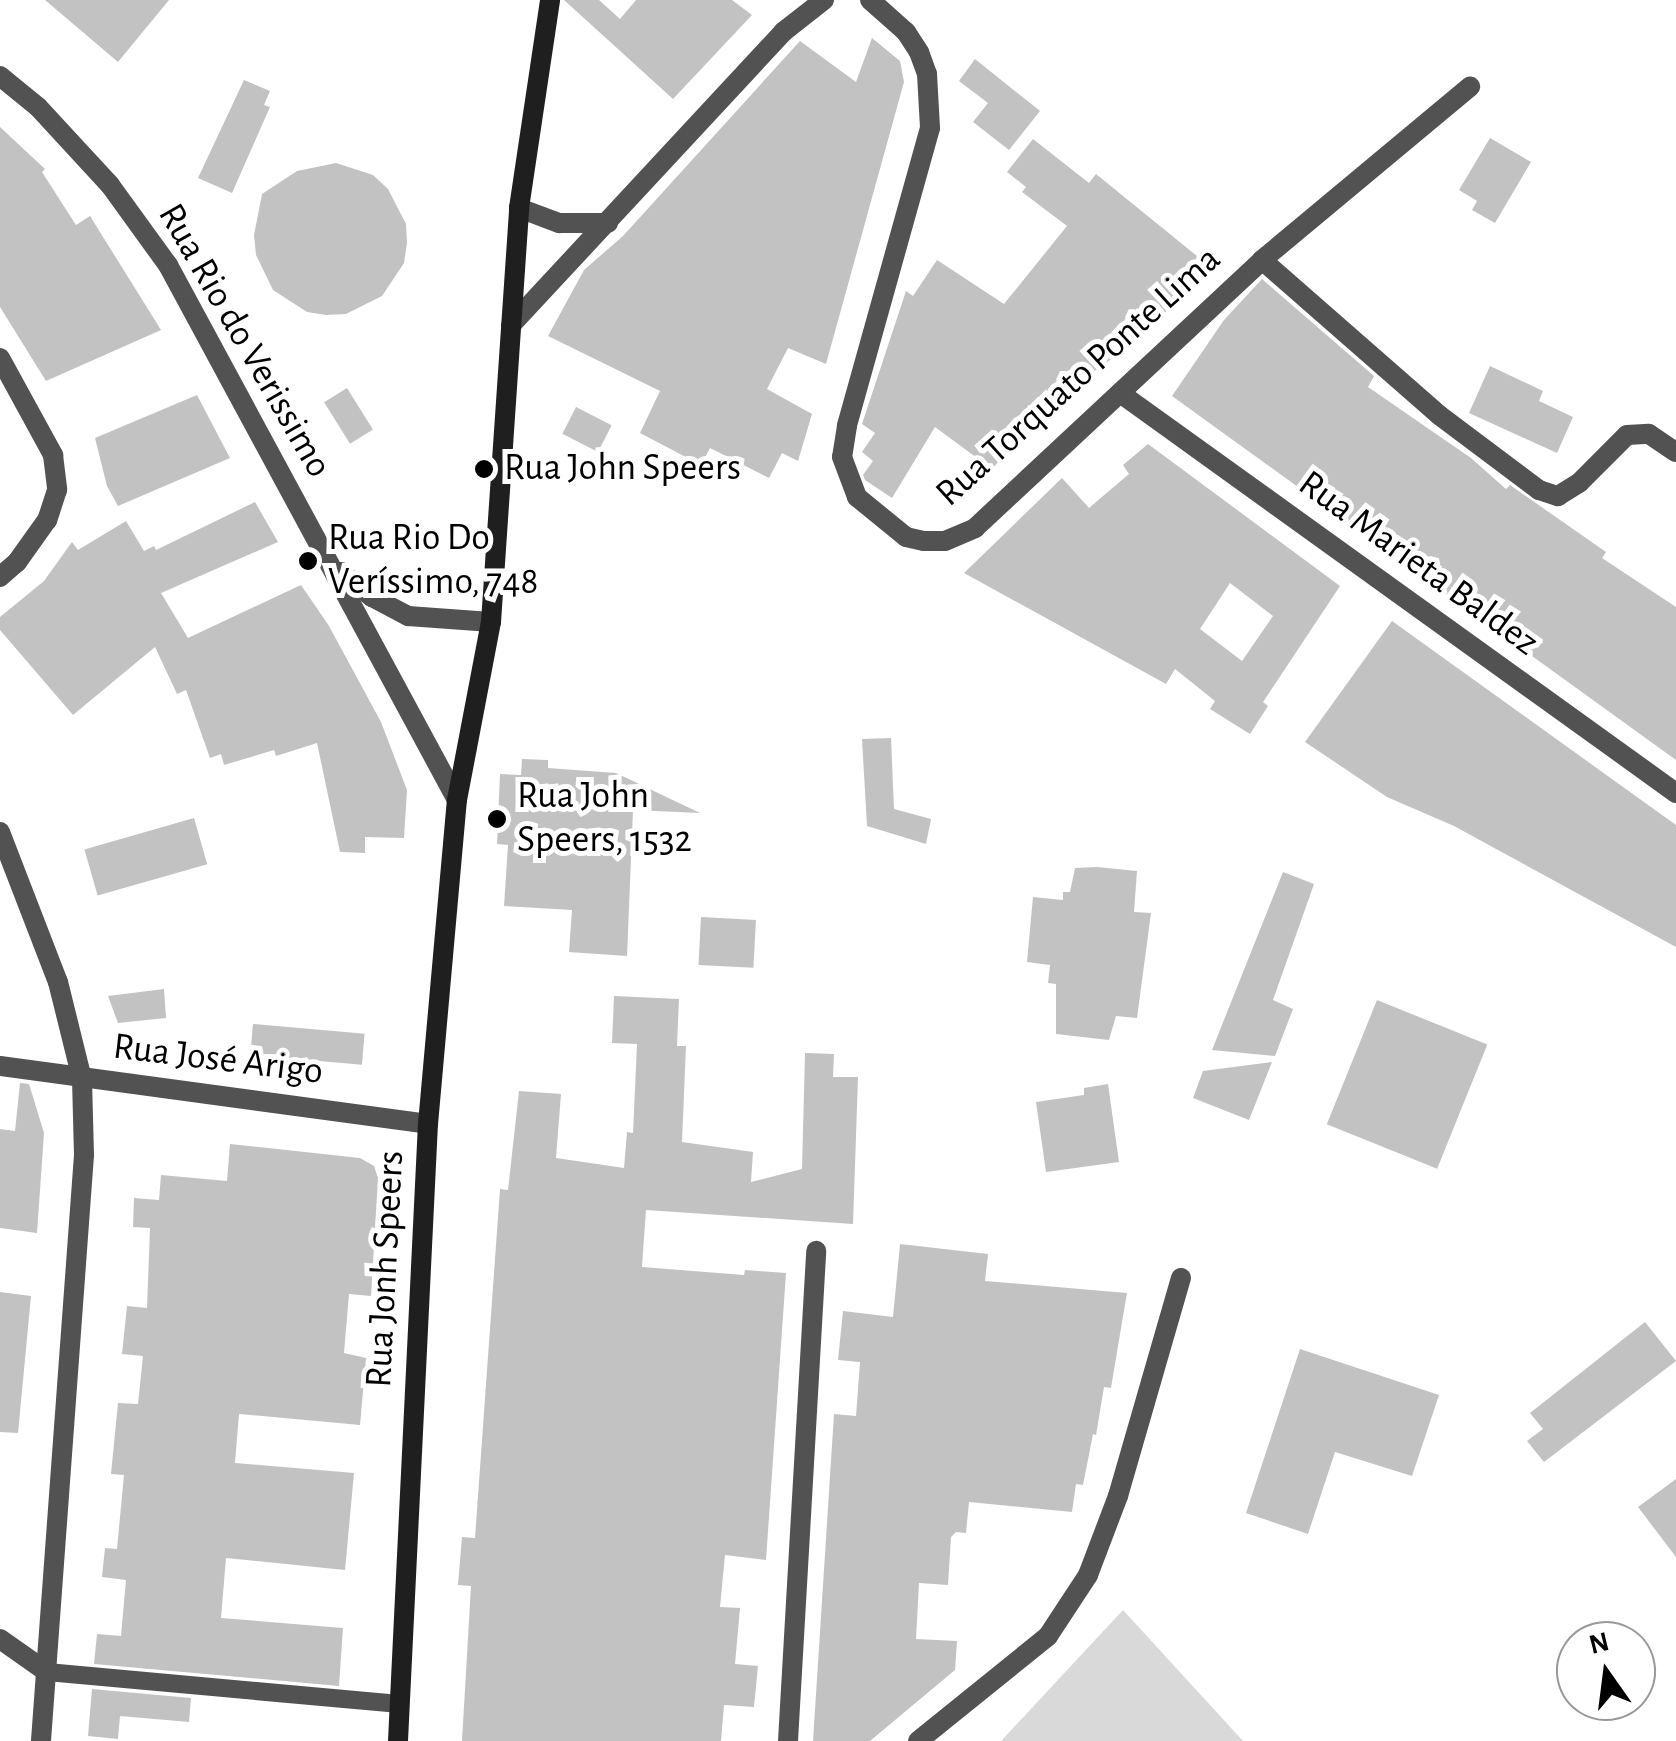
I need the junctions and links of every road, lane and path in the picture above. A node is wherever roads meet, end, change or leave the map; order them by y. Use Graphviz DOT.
graph roads {
  1 [pos="550,0"];
  2 [pos="824,0"];
  3 [pos="870,0"];
  4 [pos="0,76"];
  5 [pos="1470,87"];
  6 [pos="518,208"];
  7 [pos="608,223"];
  8 [pos="1262,260"];
  9 [pos="511,325"];
  10 [pos="0,358"];
  11 [pos="1120,392"];
  12 [pos="1676,452"];
  13 [pos="332,564"];
  14 [pos="0,578"];
  15 [pos="490,622"];
  16 [pos="1676,793"];
  17 [pos="456,800"];
  18 [pos="0,832"];
  19 [pos="0,1066"];
  20 [pos="82,1079"];
  21 [pos="428,1124"];
  22 [pos="816,1251"];
  23 [pos="1181,1278"];
  24 [pos="0,1639"];
  25 [pos="47,1672"];
  26 [pos="400,1704"];
  27 [pos="42,1741"];
  28 [pos="398,1741"];
  29 [pos="788,1741"];
  30 [pos="918,1741"];
  1 -- 6 [label="main road, Rua Jonh Speers"];
  2 -- 7 [label="street"];
  3 -- 11 [label="street, Rua Torquato Ponte Lima"];
  4 -- 13 [label="street, Rua Rio do Verissimo"];
  5 -- 8 [label="street, Rua Torquato Ponte Lima"];
  6 -- 7 [label="street"];
  6 -- 9 [label="main road, Rua Jonh Speers"];
  7 -- 9 [label="street"];
  8 -- 11 [label="street, Rua Torquato Ponte Lima"];
  8 -- 12 [label="street"];
  9 -- 15 [label="main road, Rua Jonh Speers"];
  10 -- 14 [label="street"];
  11 -- 16 [label="street, Rua Marieta Baldez"];
  13 -- 15 [label="street, Rua Rio do Verissimo"];
  13 -- 17 [label="street, Rua Rio do Verissimo"];
  15 -- 17 [label="main road, Rua Jonh Speers"];
  17 -- 21 [label="main road, Rua Jonh Speers"];
  18 -- 20 [label="street"];
  19 -- 20 [label="street, Rua José Arigo"];
  20 -- 21 [label="street, Rua José Arigo"];
  20 -- 25 [label="street"];
  21 -- 26 [label="main road, Rua Jonh Speers"];
  22 -- 29 [label="street"];
  23 -- 30 [label="street"];
  24 -- 25 [label="street"];
  25 -- 26 [label="lane"];
  25 -- 27 [label="street"];
  26 -- 28 [label="main road, Rua Jonh Speers"];
}
